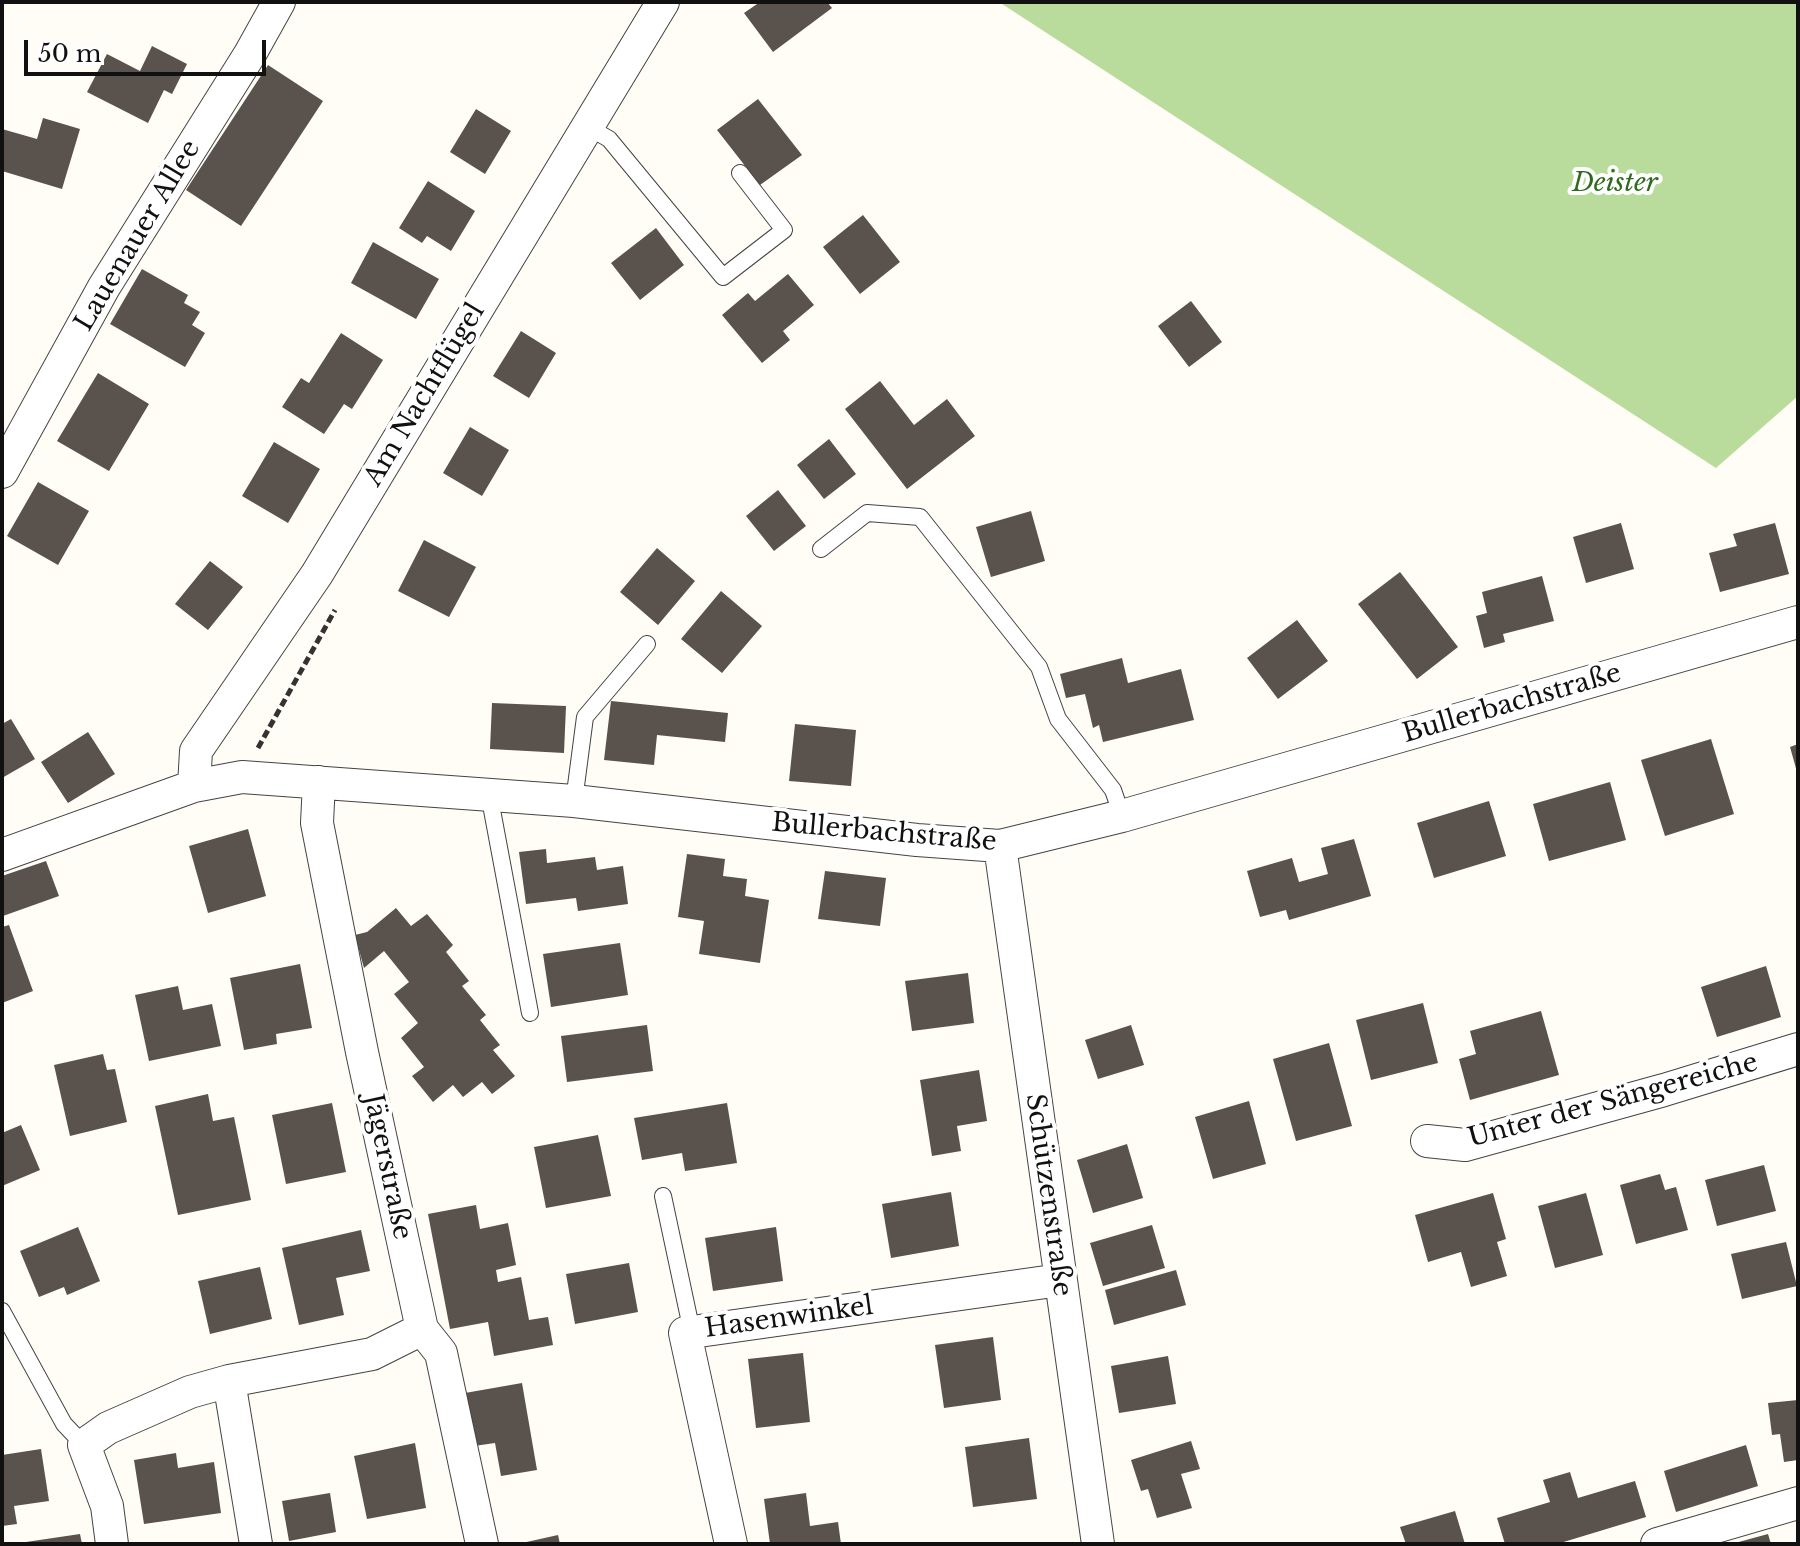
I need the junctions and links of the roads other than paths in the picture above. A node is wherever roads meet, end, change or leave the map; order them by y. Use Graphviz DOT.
graph roads {
  1 [pos="279,2"];
  2 [pos="663,2"];
  3 [pos="588,127"];
  4 [pos="740,173"];
  5 [pos="2,472"];
  6 [pos="821,549"];
  7 [pos="1798,622"];
  8 [pos="647,644"];
  9 [pos="319,782"];
  10 [pos="194,786"];
  11 [pos="489,794"];
  12 [pos="574,801"];
  13 [pos="1122,816"];
  14 [pos="1000,846"];
  15 [pos="2,855"];
  16 [pos="530,1013"];
  17 [pos="1798,1049"];
  18 [pos="1427,1141"];
  19 [pos="663,1196"];
  20 [pos="1060,1280"];
  21 [pos="2,1311"];
  22 [pos="422,1329"];
  23 [pos="692,1332"];
  24 [pos="229,1381"];
  25 [pos="74,1434"];
  26 [pos="1798,1503"];
  27 [pos="112,1544"];
  28 [pos="256,1544"];
  29 [pos="482,1544"];
  30 [pos="731,1544"];
  31 [pos="1098,1544"];
  32 [pos="1657,1544"];
  1 -- 5 [label="street, Lauenauer Allee"];
  2 -- 3 [label="street, Am Nachtflügel"];
  3 -- 4 [label="lane"];
  3 -- 10 [label="street, Am Nachtflügel"];
  6 -- 13 [label="lane"];
  7 -- 13 [label="street, Bullerbachstraße"];
  8 -- 12 [label="lane"];
  9 -- 10 [label="street, Bullerbachstraße"];
  9 -- 11 [label="street, Bullerbachstraße"];
  9 -- 22 [label="street, Jägerstraße"];
  10 -- 15 [label="street, Bullerbachstraße"];
  11 -- 12 [label="street, Bullerbachstraße"];
  11 -- 16 [label="lane"];
  12 -- 14 [label="street, Bullerbachstraße"];
  13 -- 14 [label="street, Bullerbachstraße"];
  14 -- 20 [label="street, Schützenstraße"];
  17 -- 18 [label="street, Unter der Sängereiche"];
  19 -- 23 [label="lane"];
  20 -- 23 [label="street, Hasenwinkel"];
  20 -- 31 [label="street, Schützenstraße"];
  21 -- 25 [label="lane"];
  22 -- 24 [label="street"];
  22 -- 29 [label="street, Jägerstraße"];
  23 -- 30 [label="street, Hasenwinkel"];
  24 -- 25 [label="street"];
  24 -- 28 [label="street"];
  25 -- 27 [label="street"];
  26 -- 32 [label="street"];
}
